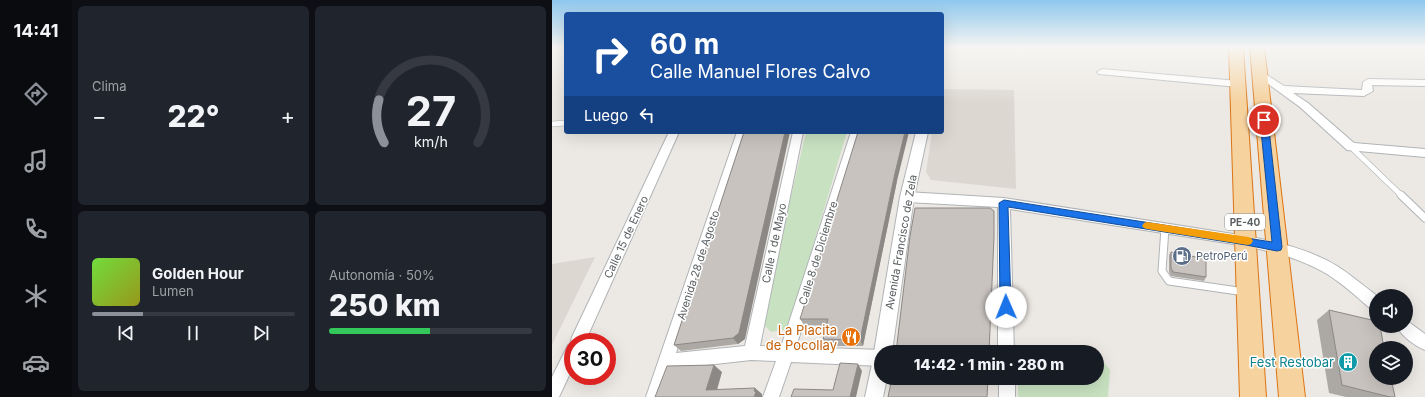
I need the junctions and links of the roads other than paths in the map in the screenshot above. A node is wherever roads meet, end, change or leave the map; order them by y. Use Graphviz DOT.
graph roads {
  1 [pos="1237,66"];
  2 [pos="1259,66"];
  3 [pos="1263,66"];
  4 [pos="1102,72"];
  5 [pos="1425,83"];
  6 [pos="1238,84"];
  7 [pos="1282,89"];
  8 [pos="564,123"];
  9 [pos="552,124"];
  10 [pos="673,134"];
  11 [pos="741,134"];
  12 [pos="798,134"];
  13 [pos="855,134"];
  14 [pos="922,134"];
  15 [pos="1351,147"];
  16 [pos="1425,153"];
  17 [pos="907,197"];
  18 [pos="1004,203"];
  19 [pos="1425,218"];
  20 [pos="1165,228"];
  21 [pos="1246,241"];
  22 [pos="1277,247"];
  23 [pos="1248,292"];
  24 [pos="1369,299"];
  25 [pos="581,333"];
  26 [pos="1413,333"];
  27 [pos="1425,343"];
  28 [pos="884,345"];
  29 [pos="1006,345"];
  30 [pos="751,353"];
  31 [pos="786,354"];
  32 [pos="874,358"];
  33 [pos="666,362"];
  34 [pos="564,369"];
  35 [pos="877,385"];
  36 [pos="1007,385"];
  37 [pos="552,395"];
  38 [pos="654,397"];
  39 [pos="771,397"];
  40 [pos="874,397"];
  41 [pos="1007,397"];
  42 [pos="1254,397"];
  43 [pos="1292,397"];
  1 -- 6 [label="highway, PE-40"];
  2 -- 22 [label="highway, PE-40"];
  3 -- 7 [label="street"];
  4 -- 6 [label="street"];
  5 -- 7 [label="street"];
  6 -- 21 [label="highway, PE-40"];
  7 -- 15 [label="street"];
  8 -- 9 [label="lane"];
  10 -- 25 [label="street, Calle 15 de Enero"];
  11 -- 33 [label="street, Avenida 28 de Agosto"];
  12 -- 30 [label="street, Calle 1 de Mayo"];
  13 -- 31 [label="street, Calle 8 de Diciembre"];
  14 -- 17 [label="street, Avenida Francisco de Zela"];
  15 -- 16 [label="street"];
  15 -- 19 [label="lane"];
  17 -- 18 [label="street"];
  17 -- 28 [label="street, Avenida Francisco de Zela"];
  18 -- 20 [label="street"];
  18 -- 29 [label="street"];
  20 -- 21 [label="street"];
  20 -- 23 [label="lane"];
  21 -- 22 [label="street"];
  21 -- 23 [label="highway, PE-40"];
  22 -- 24 [label="street"];
  22 -- 43 [label="highway, PE-40"];
  23 -- 42 [label="highway, PE-40"];
  26 -- 27 [label="street"];
  30 -- 31 [label="street"];
  30 -- 33 [label="street"];
  31 -- 32 [label="street"];
  31 -- 39 [label="street, Calle 8 de Diciembre"];
  33 -- 38 [label="street, Avenida 28 de Agosto"];
  34 -- 37 [label="street"];
  35 -- 40 [label="street"];
  36 -- 41 [label="street"];
}
